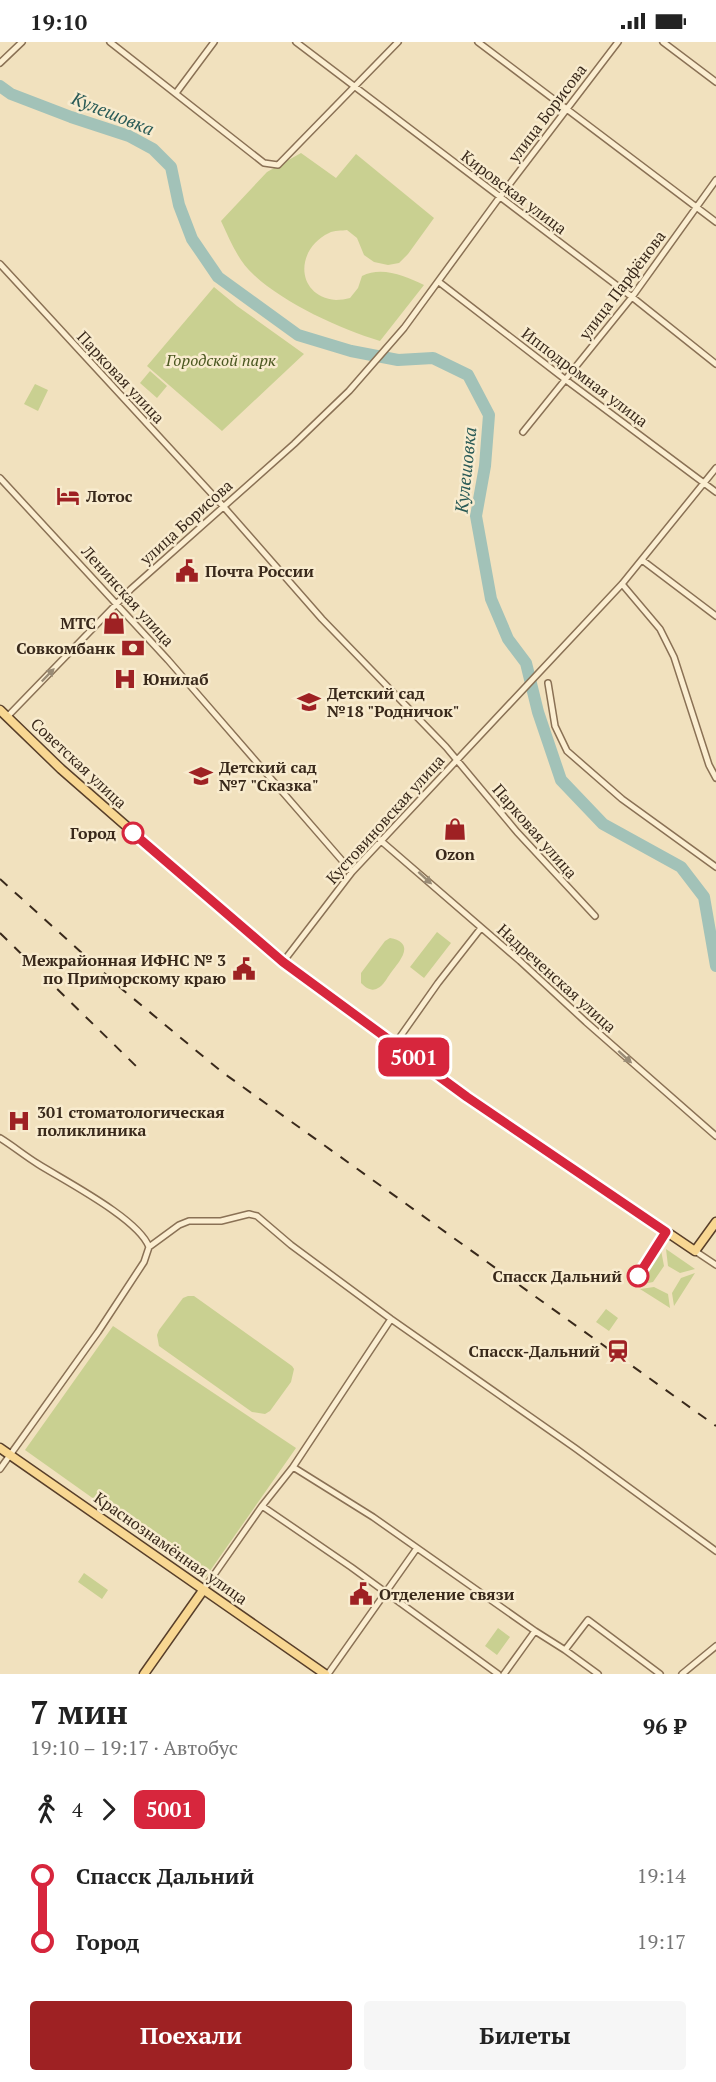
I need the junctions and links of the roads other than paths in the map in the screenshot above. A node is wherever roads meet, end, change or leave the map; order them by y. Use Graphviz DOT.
graph roads {
  1 [pos="22,42"];
  2 [pos="110,42"];
  3 [pos="214,42"];
  4 [pos="296,42"];
  5 [pos="398,42"];
  6 [pos="478,42"];
  7 [pos="618,42"];
  8 [pos="663,42"];
  9 [pos="0,63"];
  10 [pos="716,82"];
  11 [pos="353,86"];
  12 [pos="176,93"];
  13 [pos="567,109"];
  14 [pos="716,180"];
  15 [pos="499,198"];
  16 [pos="696,206"];
  17 [pos="716,222"];
  18 [pos="0,264"];
  19 [pos="439,282"];
  20 [pos="632,297"];
  21 [pos="716,364"];
  22 [pos="566,380"];
  23 [pos="523,432"];
  24 [pos="716,468"];
  25 [pos="0,478"];
  26 [pos="705,483"];
  27 [pos="716,492"];
  28 [pos="223,506"];
  29 [pos="642,560"];
  30 [pos="622,584"];
  31 [pos="117,604"];
  32 [pos="716,616"];
  33 [pos="548,683"];
  34 [pos="0,710"];
  35 [pos="7,717"];
  36 [pos="457,760"];
  37 [pos="716,778"];
  38 [pos="380,840"];
  39 [pos="716,867"];
  40 [pos="352,872"];
  41 [pos="595,916"];
  42 [pos="481,928"];
  43 [pos="283,962"];
  44 [pos="395,1044"];
  45 [pos="716,1136"];
  46 [pos="0,1138"];
  47 [pos="716,1222"];
  48 [pos="149,1247"];
  49 [pos="695,1251"];
  50 [pos="716,1265"];
  51 [pos="391,1319"];
  52 [pos="0,1448"];
  53 [pos="10,1455"];
  54 [pos="293,1467"];
  55 [pos="0,1470"];
  56 [pos="262,1506"];
  57 [pos="417,1548"];
  58 [pos="716,1551"];
  59 [pos="204,1589"];
  60 [pos="386,1593"];
  61 [pos="535,1631"];
  62 [pos="716,1646"];
  63 [pos="565,1650"];
  64 [pos="144,1674"];
  65 [pos="326,1674"];
  66 [pos="498,1674"];
  67 [pos="504,1674"];
  68 [pos="598,1674"];
  69 [pos="660,1674"];
  70 [pos="682,1674"];
  1 -- 9 [label="street"];
  2 -- 12 [label="street"];
  3 -- 12 [label="street"];
  4 -- 11 [label="street, Кировская улица"];
  5 -- 11 [label="street"];
  6 -- 13 [label="street"];
  7 -- 13 [label="street, улица Борисова"];
  8 -- 10 [label="street"];
  11 -- 12 [label="street"];
  11 -- 15 [label="street, Кировская улица"];
  13 -- 15 [label="street, улица Борисова"];
  13 -- 16 [label="street"];
  14 -- 16 [label="street, улица Парфёнова"];
  15 -- 19 [label="street, улица Борисова"];
  15 -- 20 [label="street, Кировская улица"];
  16 -- 17 [label="street"];
  16 -- 20 [label="street, улица Парфёнова"];
  18 -- 28 [label="street, Парковая улица"];
  19 -- 22 [label="street, Ипподромная улица"];
  19 -- 28 [label="street, улица Борисова"];
  20 -- 21 [label="street, Кировская улица"];
  20 -- 22 [label="street, улица Парфёнова"];
  22 -- 23 [label="street, улица Парфёнова"];
  22 -- 26 [label="street, Ипподромная улица"];
  24 -- 26 [label="street"];
  25 -- 31 [label="street, Ленинская улица"];
  26 -- 27 [label="street, Ипподромная улица"];
  26 -- 29 [label="street"];
  28 -- 31 [label="street, улица Борисова"];
  28 -- 36 [label="street, Парковая улица"];
  29 -- 30 [label="street"];
  29 -- 32 [label="street"];
  30 -- 36 [label="street, Кустовиновская улица"];
  30 -- 37 [label="street"];
  35 -- 31 [label="street, улица Борисова, one-way"];
  31 -- 40 [label="street, Ленинская улица"];
  33 -- 39 [label="street"];
  34 -- 35 [label="main road, Советская улица"];
  35 -- 43 [label="main road, Советская улица"];
  36 -- 38 [label="street, Кустовиновская улица"];
  36 -- 41 [label="street, Парковая улица"];
  38 -- 40 [label="street, Кустовиновская улица"];
  38 -- 42 [label="street, Надреченская улица, one-way"];
  40 -- 43 [label="street, Кустовиновская улица"];
  42 -- 44 [label="street"];
  42 -- 45 [label="street, Надреченская улица, one-way"];
  43 -- 44 [label="main road, Советская улица"];
  44 -- 49 [label="main road, Советская улица"];
  46 -- 48 [label="street"];
  47 -- 49 [label="main road"];
  48 -- 51 [label="street"];
  48 -- 53 [label="street"];
  49 -- 50 [label="street, Советская улица"];
  51 -- 54 [label="street"];
  51 -- 58 [label="street"];
  52 -- 53 [label="main road, Краснознамённая улица"];
  53 -- 55 [label="street"];
  53 -- 59 [label="main road, Краснознамённая улица"];
  54 -- 56 [label="street"];
  54 -- 57 [label="street"];
  56 -- 59 [label="street"];
  56 -- 60 [label="street"];
  57 -- 60 [label="street"];
  57 -- 61 [label="street"];
  59 -- 64 [label="main road"];
  59 -- 65 [label="main road, Краснознамённая улица"];
  60 -- 65 [label="street"];
  60 -- 66 [label="street"];
  61 -- 63 [label="street"];
  61 -- 67 [label="street"];
  62 -- 70 [label="street"];
  63 -- 68 [label="street"];
  63 -- 69 [label="street"];
}
